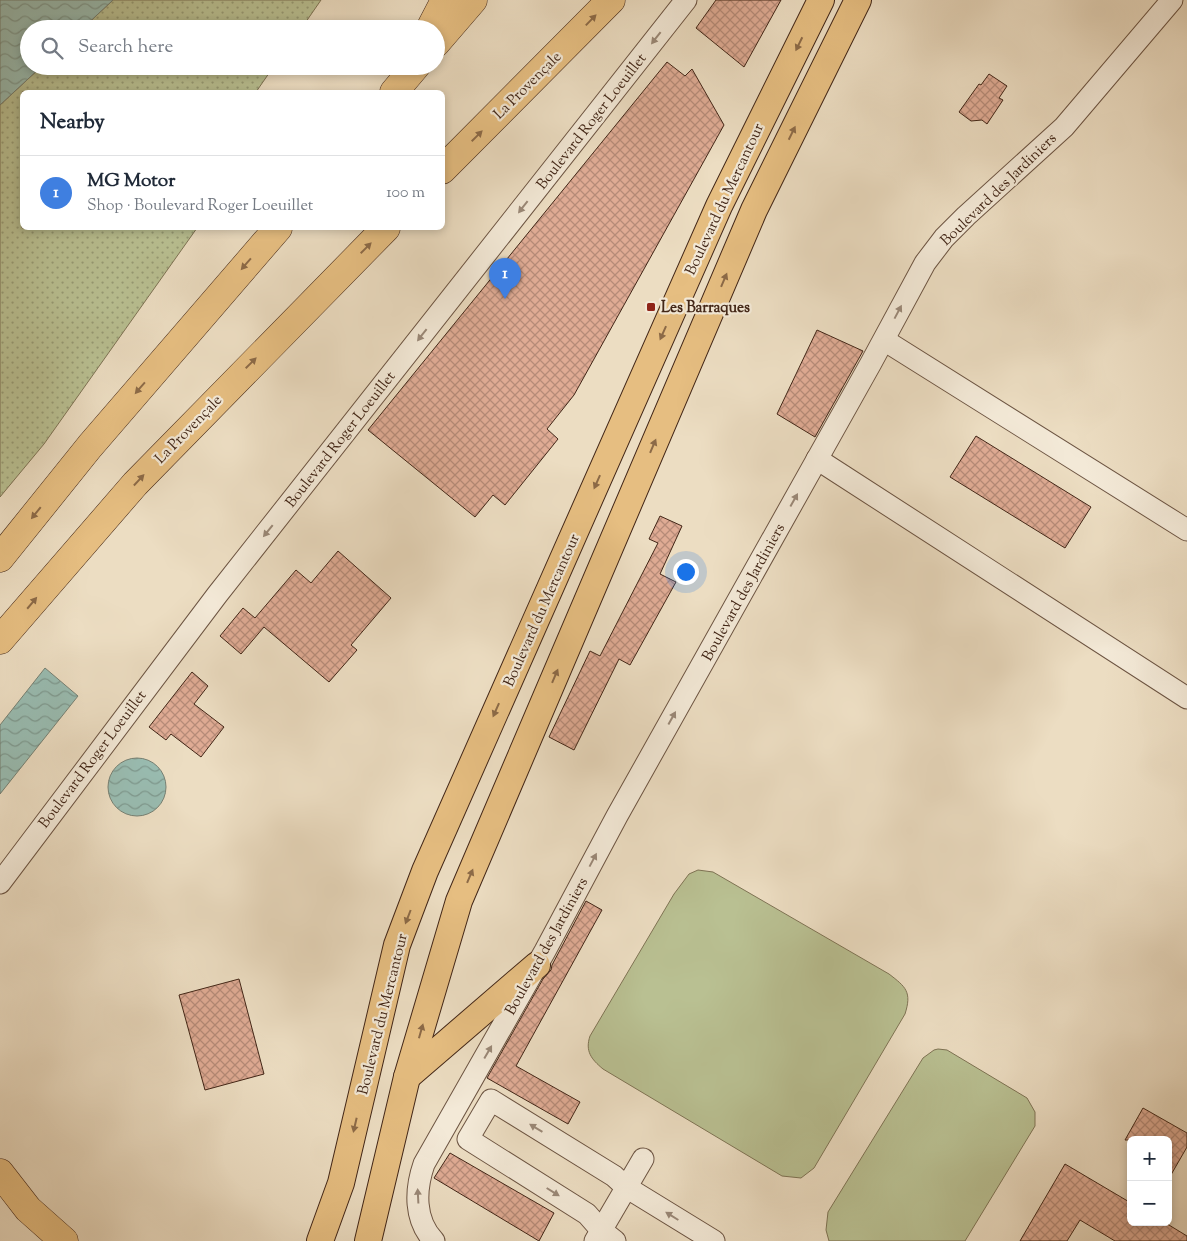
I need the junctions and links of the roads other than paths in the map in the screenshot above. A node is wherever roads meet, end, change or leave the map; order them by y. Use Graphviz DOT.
graph roads {
  1 [pos="445,0"];
  2 [pos="473,0"];
  3 [pos="611,0"];
  4 [pos="686,0"];
  5 [pos="821,0"];
  6 [pos="858,0"];
  7 [pos="1172,0"];
  8 [pos="435,20"];
  9 [pos="445,33"];
  10 [pos="445,167"];
  11 [pos="276,230"];
  12 [pos="384,230"];
  13 [pos="884,340"];
  14 [pos="817,459"];
  15 [pos="1187,530"];
  16 [pos="0,558"];
  17 [pos="0,640"];
  18 [pos="1187,698"];
  19 [pos="0,883"];
  20 [pos="537,965"];
  21 [pos="407,1077"];
  22 [pos="643,1159"];
  23 [pos="0,1173"];
  24 [pos="626,1187"];
  25 [pos="604,1237"];
  26 [pos="64,1241"];
  27 [pos="320,1241"];
  28 [pos="368,1241"];
  29 [pos="434,1241"];
  30 [pos="714,1241"];
  1 -- 8 [label="highway"];
  2 -- 9 [label="highway"];
  10 -- 3 [label="highway, La Provençale, one-way"];
  4 -- 19 [label="street, Boulevard Roger Loeuillet, one-way"];
  5 -- 27 [label="main road, Boulevard du Mercantour, one-way"];
  21 -- 6 [label="main road, Boulevard du Mercantour, one-way"];
  13 -- 7 [label="street, Boulevard des Jardiniers, one-way"];
  11 -- 16 [label="highway, one-way"];
  17 -- 12 [label="highway, La Provençale, one-way"];
  13 -- 14 [label="street, Boulevard des Jardiniers"];
  13 -- 15 [label="street"];
  14 -- 18 [label="street"];
  20 -- 14 [label="street, Boulevard des Jardiniers, one-way"];
  20 -- 21 [label="main road"];
  29 -- 20 [label="street, Boulevard des Jardiniers, one-way"];
  21 -- 28 [label="main road, Boulevard du Mercantour"];
  22 -- 24 [label="street"];
  23 -- 26 [label="highway"];
  24 -- 25 [label="street"];
  24 -- 25 [label="street, one-way"];
  30 -- 24 [label="street, one-way"];
}
